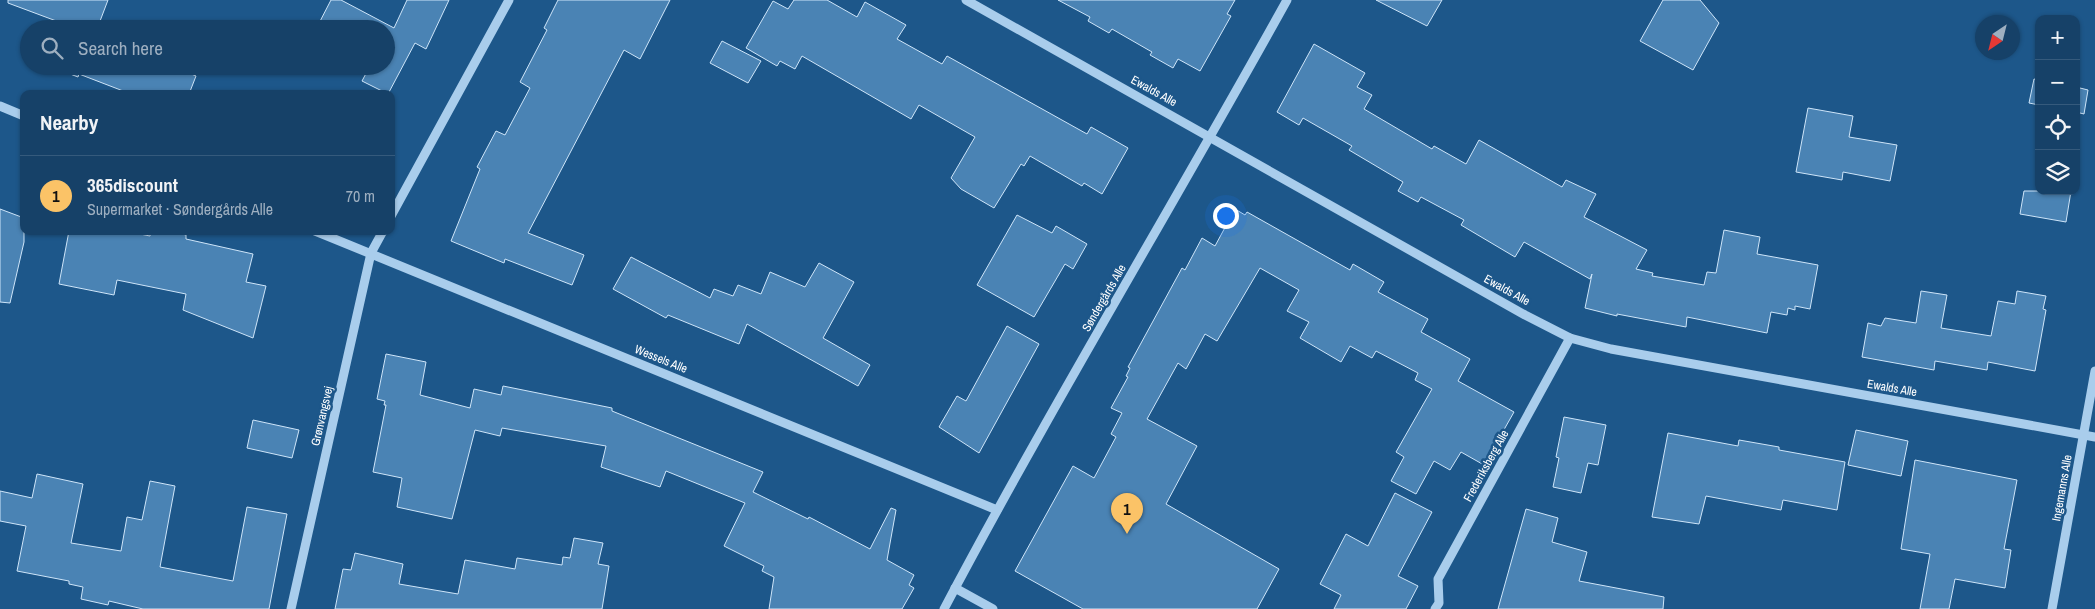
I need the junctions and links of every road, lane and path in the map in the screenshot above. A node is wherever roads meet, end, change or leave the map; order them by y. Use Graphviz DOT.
graph roads {
  1 [pos="509,0"];
  2 [pos="966,0"];
  3 [pos="1287,0"];
  4 [pos="0,106"];
  5 [pos="20,114"];
  6 [pos="1211,137"];
  7 [pos="395,209"];
  8 [pos="325,235"];
  9 [pos="381,235"];
  10 [pos="371,253"];
  11 [pos="1570,338"];
  12 [pos="2095,371"];
  13 [pos="2084,435"];
  14 [pos="2095,437"];
  15 [pos="997,510"];
  16 [pos="955,588"];
  17 [pos="291,609"];
  18 [pos="944,609"];
  19 [pos="994,609"];
  20 [pos="1436,609"];
  21 [pos="2052,609"];
  1 -- 7 [label="street"];
  2 -- 6 [label="street, Ewalds Alle"];
  3 -- 6 [label="street, Søndergårds Alle"];
  4 -- 5 [label="street"];
  6 -- 11 [label="street, Ewalds Alle"];
  6 -- 15 [label="street, Søndergårds Alle"];
  8 -- 10 [label="street, Wessels Alle"];
  9 -- 10 [label="street, Grønvangsvej"];
  10 -- 15 [label="street, Wessels Alle"];
  10 -- 17 [label="street, Grønvangsvej"];
  11 -- 13 [label="street, Ewalds Alle"];
  11 -- 20 [label="street, Frederiksberg Alle"];
  12 -- 13 [label="street, Ingemanns Alle"];
  13 -- 14 [label="street, Ewalds Alle"];
  13 -- 21 [label="street, Ingemanns Alle"];
  15 -- 16 [label="street, Søndergårds Alle"];
  16 -- 18 [label="street, Søndergårds Alle"];
  16 -- 19 [label="street"];
}
